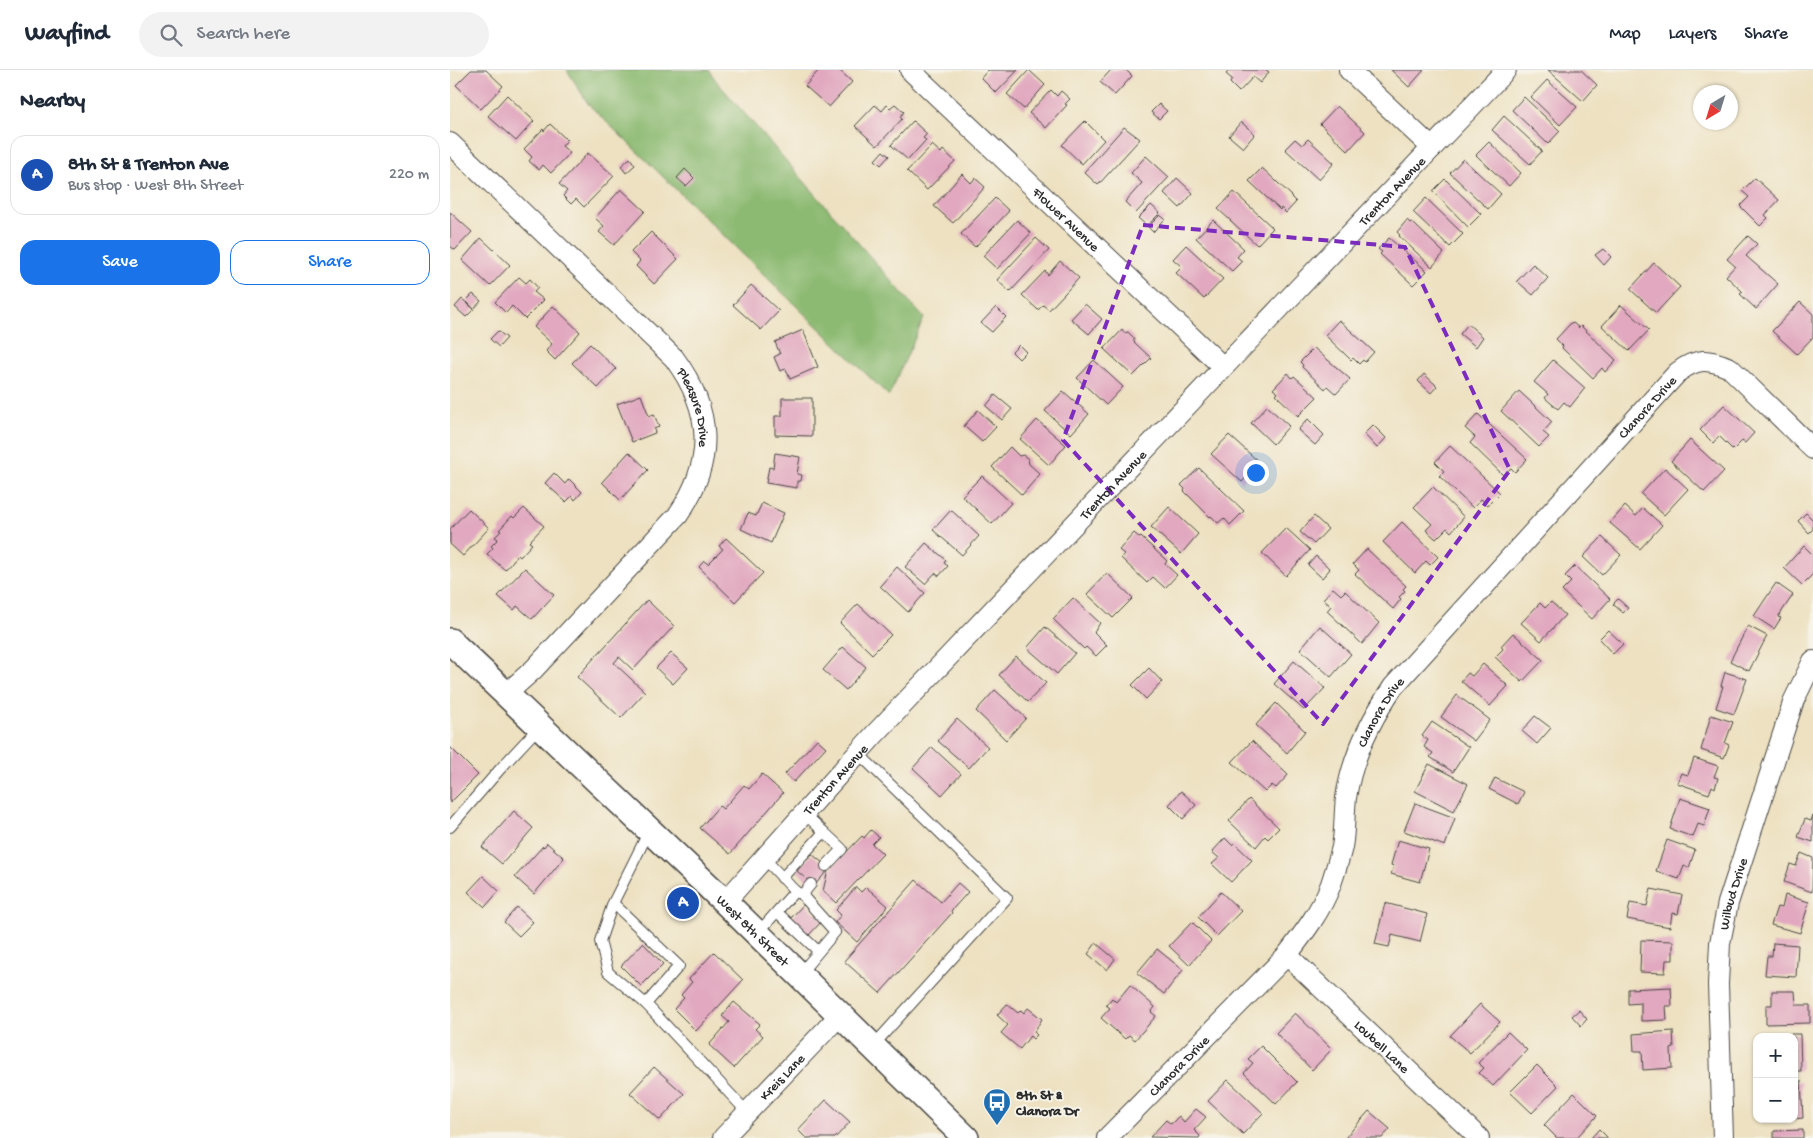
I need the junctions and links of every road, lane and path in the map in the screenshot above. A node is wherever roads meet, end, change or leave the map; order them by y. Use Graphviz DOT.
graph roads {
  1 [pos="910,70"];
  2 [pos="1349,70"];
  3 [pos="1506,70"];
  4 [pos="450,143"];
  5 [pos="1432,148"];
  6 [pos="1223,367"];
  7 [pos="1813,449"];
  8 [pos="450,641"];
  9 [pos="1813,661"];
  10 [pos="506,694"];
  11 [pos="540,726"];
  12 [pos="858,753"];
  13 [pos="804,813"];
  14 [pos="450,827"];
  15 [pos="650,831"];
  16 [pos="824,832"];
  17 [pos="764,858"];
  18 [pos="826,866"];
  19 [pos="782,878"];
  20 [pos="811,884"];
  21 [pos="798,893"];
  22 [pos="724,902"];
  23 [pos="613,903"];
  24 [pos="777,912"];
  25 [pos="757,934"];
  26 [pos="818,952"];
  27 [pos="1287,955"];
  28 [pos="798,976"];
  29 [pos="646,1004"];
  30 [pos="839,1016"];
  31 [pos="872,1048"];
  32 [pos="748,1112"];
  33 [pos="723,1138"];
  34 [pos="966,1138"];
  35 [pos="1107,1138"];
  36 [pos="1479,1138"];
  37 [pos="1723,1138"];
  1 -- 6 [label="street, Flower Avenue"];
  2 -- 5 [label="street"];
  3 -- 5 [label="street, Trenton Avenue"];
  4 -- 10 [label="street, Pleasure Drive"];
  5 -- 6 [label="street, Trenton Avenue"];
  6 -- 12 [label="street, Trenton Avenue"];
  7 -- 27 [label="street, Clanora Drive"];
  8 -- 10 [label="street, West 8th Street"];
  9 -- 37 [label="street, Wilbud Drive"];
  10 -- 11 [label="street, West 8th Street"];
  11 -- 14 [label="lane"];
  11 -- 15 [label="street, West 8th Street"];
  12 -- 13 [label="street, Trenton Avenue"];
  12 -- 31 [label="lane"];
  13 -- 16 [label="lane"];
  13 -- 17 [label="street, Trenton Avenue"];
  15 -- 22 [label="street, West 8th Street"];
  15 -- 23 [label="lane"];
  16 -- 18 [label="lane"];
  16 -- 19 [label="lane"];
  17 -- 19 [label="lane"];
  17 -- 22 [label="street, Trenton Avenue"];
  19 -- 21 [label="lane"];
  20 -- 21 [label="lane"];
  21 -- 24 [label="lane"];
  21 -- 26 [label="lane"];
  22 -- 25 [label="street, West 8th Street"];
  23 -- 29 [label="lane"];
  23 -- 29 [label="lane"];
  24 -- 25 [label="lane"];
  24 -- 26 [label="lane"];
  25 -- 28 [label="street, West 8th Street"];
  26 -- 28 [label="lane"];
  27 -- 35 [label="street, Clanora Drive"];
  27 -- 36 [label="street, Loubell Lane"];
  28 -- 30 [label="street, West 8th Street"];
  29 -- 32 [label="lane"];
  30 -- 31 [label="street, West 8th Street"];
  30 -- 32 [label="street, Kreis Lane"];
  31 -- 34 [label="street, West 8th Street"];
  32 -- 33 [label="street, Kreis Lane"];
}
